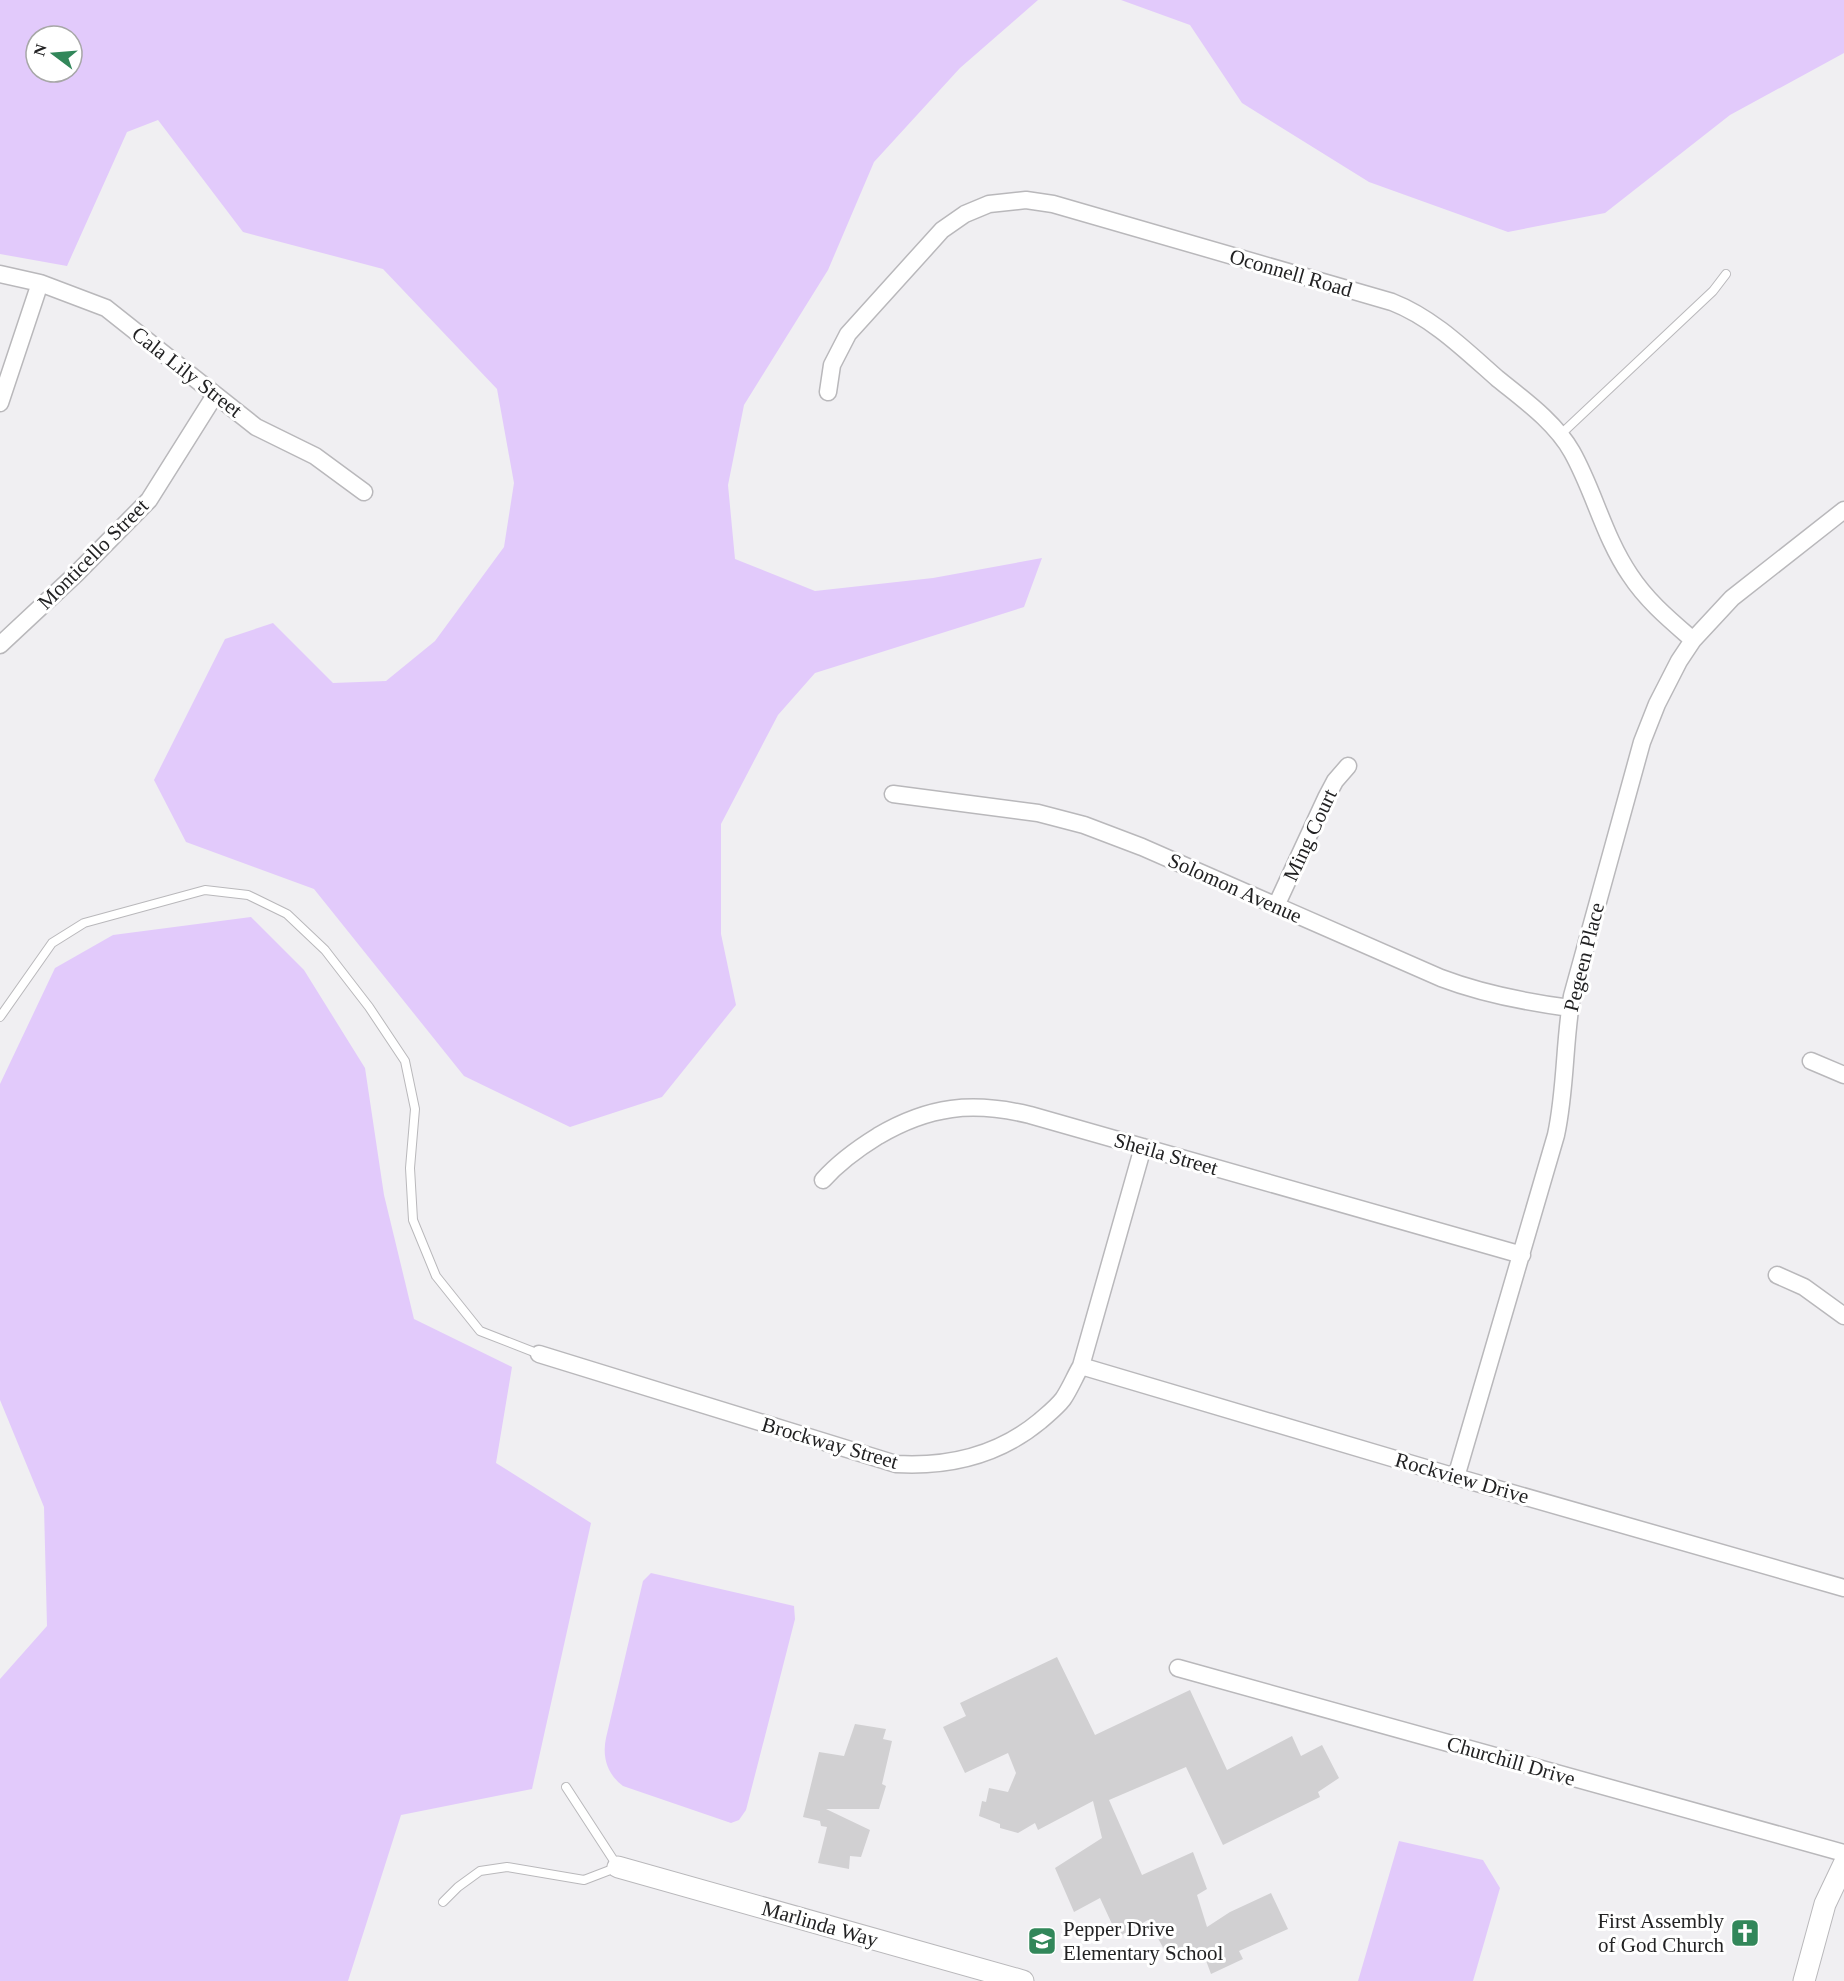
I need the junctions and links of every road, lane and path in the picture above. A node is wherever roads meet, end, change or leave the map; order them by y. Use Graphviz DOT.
graph roads {
  1 [pos="0,274"];
  2 [pos="1726,274"];
  3 [pos="40,283"];
  4 [pos="828,392"];
  5 [pos="215,395"];
  6 [pos="0,403"];
  7 [pos="1560,435"];
  8 [pos="364,492"];
  9 [pos="1841,517"];
  10 [pos="1693,640"];
  11 [pos="0,645"];
  12 [pos="1348,766"];
  13 [pos="893,794"];
  14 [pos="1276,906"];
  15 [pos="1570,1008"];
  16 [pos="0,1017"];
  17 [pos="1811,1061"];
  18 [pos="1844,1075"];
  19 [pos="1143,1147"];
  20 [pos="823,1180"];
  21 [pos="1521,1255"];
  22 [pos="1777,1275"];
  23 [pos="1844,1316"];
  24 [pos="539,1354"];
  25 [pos="1081,1366"];
  26 [pos="1456,1477"];
  27 [pos="1844,1588"];
  28 [pos="1178,1668"];
  29 [pos="566,1787"];
  30 [pos="1844,1853"];
  31 [pos="618,1867"];
  32 [pos="1842,1873"];
  33 [pos="444,1902"];
  34 [pos="1023,1981"];
  35 [pos="1804,1981"];
  1 -- 3 [label="street, Cala Lily Street"];
  2 -- 7 [label="lane"];
  3 -- 5 [label="street, Cala Lily Street"];
  3 -- 6 [label="street"];
  4 -- 7 [label="street, Oconnell Road"];
  5 -- 8 [label="street, Cala Lily Street"];
  5 -- 11 [label="street, Monticello Street"];
  7 -- 10 [label="street, Oconnell Road"];
  9 -- 10 [label="street, Pegeen Place"];
  10 -- 15 [label="street, Pegeen Place"];
  12 -- 14 [label="street, Ming Court"];
  13 -- 14 [label="street, Solomon Avenue"];
  14 -- 15 [label="street, Solomon Avenue"];
  15 -- 21 [label="street, Pegeen Place"];
  16 -- 24 [label="lane"];
  17 -- 18 [label="street"];
  19 -- 20 [label="street, Sheila Street"];
  19 -- 21 [label="street, Sheila Street"];
  19 -- 25 [label="street, Brockway Street"];
  21 -- 26 [label="street, Pegeen Place"];
  22 -- 23 [label="street"];
  24 -- 25 [label="street, Brockway Street"];
  25 -- 26 [label="street, Rockview Drive"];
  26 -- 27 [label="street, Rockview Drive"];
  28 -- 30 [label="street, Churchill Drive"];
  29 -- 31 [label="lane"];
  31 -- 33 [label="lane"];
  31 -- 34 [label="street, Marlinda Way"];
  32 -- 35 [label="street"];
}
